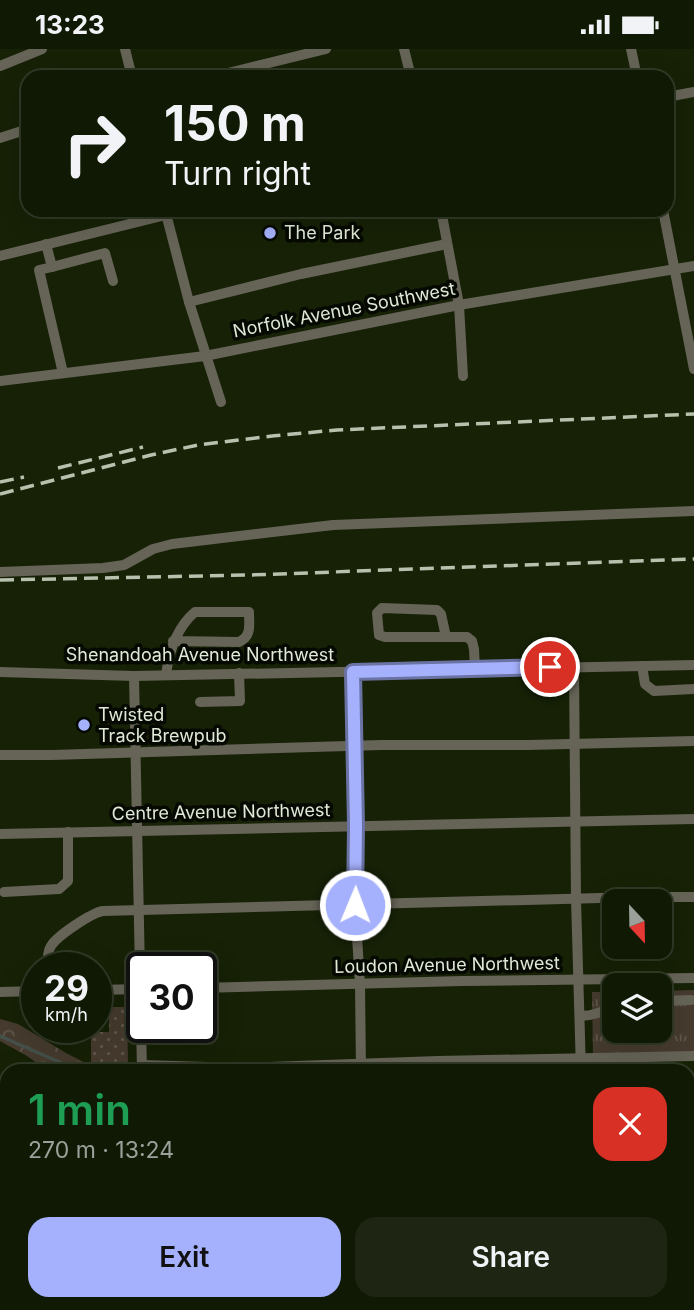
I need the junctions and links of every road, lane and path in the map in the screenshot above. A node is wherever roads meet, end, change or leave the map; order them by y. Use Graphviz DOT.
graph roads {
  1 [pos="42,49"];
  2 [pos="125,49"];
  3 [pos="326,49"];
  4 [pos="404,49"];
  5 [pos="631,49"];
  6 [pos="0,66"];
  7 [pos="130,70"];
  8 [pos="240,70"];
  9 [pos="409,70"];
  10 [pos="636,70"];
  11 [pos="694,92"];
  12 [pos="674,96"];
  13 [pos="21,131"];
  14 [pos="0,138"];
  15 [pos="146,217"];
  16 [pos="166,217"];
  17 [pos="442,217"];
  18 [pos="664,217"];
  19 [pos="46,244"];
  20 [pos="447,244"];
  21 [pos="0,256"];
  22 [pos="694,265"];
  23 [pos="52,267"];
  24 [pos="675,269"];
  25 [pos="113,281"];
  26 [pos="188,302"];
  27 [pos="459,305"];
  28 [pos="690,326"];
  29 [pos="205,356"];
  30 [pos="694,369"];
  31 [pos="63,373"];
  32 [pos="463,376"];
  33 [pos="0,381"];
  34 [pos="221,402"];
  35 [pos="694,511"];
  36 [pos="0,572"];
  37 [pos="446,637"];
  38 [pos="173,641"];
  39 [pos="694,665"];
  40 [pos="642,666"];
  41 [pos="574,667"];
  42 [pos="475,669"];
  43 [pos="0,672"];
  44 [pos="353,672"];
  45 [pos="239,673"];
  46 [pos="166,675"];
  47 [pos="134,676"];
  48 [pos="694,689"];
  49 [pos="200,702"];
  50 [pos="694,741"];
  51 [pos="576,743"];
  52 [pos="355,746"];
  53 [pos="136,753"];
  54 [pos="0,755"];
  55 [pos="694,819"];
  56 [pos="576,822"];
  57 [pos="356,826"];
  58 [pos="138,831"];
  59 [pos="68,832"];
  60 [pos="0,834"];
  61 [pos="4,892"];
  62 [pos="694,897"];
  63 [pos="576,899"];
  64 [pos="355,905"];
  65 [pos="139,910"];
  66 [pos="48,952"];
  67 [pos="140,952"];
  68 [pos="694,978"];
  69 [pos="579,980"];
  70 [pos="359,984"];
  71 [pos="217,988"];
  72 [pos="21,991"];
  73 [pos="0,992"];
  74 [pos="691,1000"];
  75 [pos="672,1001"];
  76 [pos="602,1012"];
  77 [pos="580,1016"];
  78 [pos="142,1043"];
  79 [pos="694,1056"];
  80 [pos="580,1058"];
  81 [pos="142,1064"];
  82 [pos="361,1064"];
  83 [pos="405,1064"];
  84 [pos="580,1064"];
  1 -- 6 [label="street"];
  2 -- 7 [label="street"];
  3 -- 8 [label="street"];
  4 -- 9 [label="street"];
  5 -- 10 [label="street"];
  11 -- 12 [label="street"];
  13 -- 14 [label="street"];
  15 -- 19 [label="street"];
  16 -- 26 [label="street"];
  17 -- 20 [label="street"];
  18 -- 24 [label="street"];
  19 -- 21 [label="street"];
  19 -- 23 [label="street"];
  20 -- 26 [label="street"];
  20 -- 27 [label="street"];
  22 -- 24 [label="street, Norfolk Avenue Southwest"];
  23 -- 25 [label="street"];
  23 -- 31 [label="street"];
  24 -- 27 [label="street, Norfolk Avenue Southwest"];
  24 -- 28 [label="street"];
  26 -- 29 [label="street"];
  27 -- 29 [label="street, Norfolk Avenue Southwest"];
  27 -- 32 [label="street"];
  28 -- 30 [label="street"];
  29 -- 31 [label="street, Norfolk Avenue Southwest"];
  29 -- 34 [label="street"];
  31 -- 33 [label="street, Norfolk Avenue Southwest"];
  35 -- 36 [label="street"];
  37 -- 37 [label="street"];
  37 -- 42 [label="street"];
  38 -- 38 [label="street"];
  38 -- 46 [label="street"];
  39 -- 40 [label="street, Shenandoah Avenue Northwest"];
  40 -- 41 [label="street, Shenandoah Avenue Northwest"];
  40 -- 48 [label="street"];
  41 -- 42 [label="street, Shenandoah Avenue Northwest"];
  41 -- 51 [label="street"];
  42 -- 44 [label="street, Shenandoah Avenue Northwest"];
  43 -- 47 [label="street, Shenandoah Avenue Northwest"];
  44 -- 45 [label="street, Shenandoah Avenue Northwest"];
  44 -- 52 [label="street"];
  45 -- 46 [label="street, Shenandoah Avenue Northwest"];
  45 -- 49 [label="street"];
  46 -- 47 [label="street, Shenandoah Avenue Northwest"];
  47 -- 53 [label="street"];
  50 -- 51 [label="street"];
  51 -- 52 [label="street"];
  51 -- 56 [label="street"];
  52 -- 53 [label="street"];
  52 -- 57 [label="street"];
  53 -- 54 [label="street"];
  53 -- 58 [label="street"];
  55 -- 56 [label="street, Centre Avenue Northwest"];
  56 -- 57 [label="street, Centre Avenue Northwest"];
  56 -- 63 [label="street"];
  57 -- 58 [label="street, Centre Avenue Northwest"];
  57 -- 64 [label="street"];
  58 -- 59 [label="street, Centre Avenue Northwest"];
  58 -- 65 [label="street"];
  59 -- 60 [label="street, Centre Avenue Northwest"];
  59 -- 61 [label="street"];
  62 -- 63 [label="street"];
  63 -- 64 [label="street"];
  63 -- 69 [label="street"];
  64 -- 65 [label="street"];
  64 -- 70 [label="street"];
  65 -- 66 [label="street"];
  65 -- 67 [label="street"];
  68 -- 69 [label="street, Loudon Avenue Northwest"];
  69 -- 70 [label="street, Loudon Avenue Northwest"];
  69 -- 77 [label="street"];
  70 -- 71 [label="street, Loudon Avenue Northwest"];
  70 -- 82 [label="street"];
  72 -- 73 [label="street"];
  74 -- 75 [label="street"];
  76 -- 77 [label="street"];
  77 -- 80 [label="street"];
  78 -- 81 [label="street"];
  79 -- 80 [label="street"];
  80 -- 83 [label="street"];
  80 -- 84 [label="street"];
}
